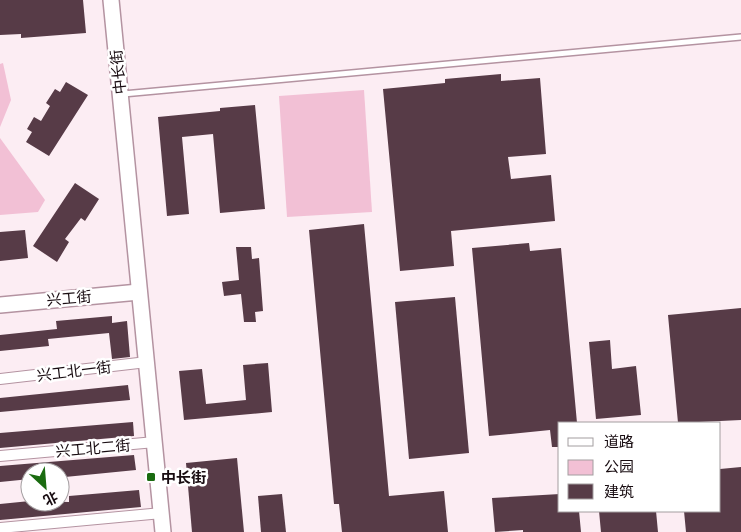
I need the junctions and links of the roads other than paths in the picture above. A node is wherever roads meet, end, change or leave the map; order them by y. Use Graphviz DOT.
graph roads {
  1 [pos="111,0"];
  2 [pos="741,38"];
  3 [pos="120,94"];
  4 [pos="139,292"];
  5 [pos="0,305"];
  6 [pos="147,362"];
  7 [pos="0,379"];
  8 [pos="156,442"];
  9 [pos="0,456"];
  10 [pos="162,513"];
  11 [pos="0,528"];
  12 [pos="163,532"];
  1 -- 3 [label="street, 中长街"];
  2 -- 3 [label="lane"];
  3 -- 4 [label="street, 中长街"];
  4 -- 5 [label="street, 兴工街"];
  4 -- 6 [label="street, 中长街"];
  6 -- 7 [label="street, 兴工北一街"];
  6 -- 8 [label="street, 中长街"];
  8 -- 9 [label="street, 兴工北二街"];
  8 -- 10 [label="street, 中长街"];
  10 -- 11 [label="street"];
  10 -- 12 [label="street, 中长街"];
}
